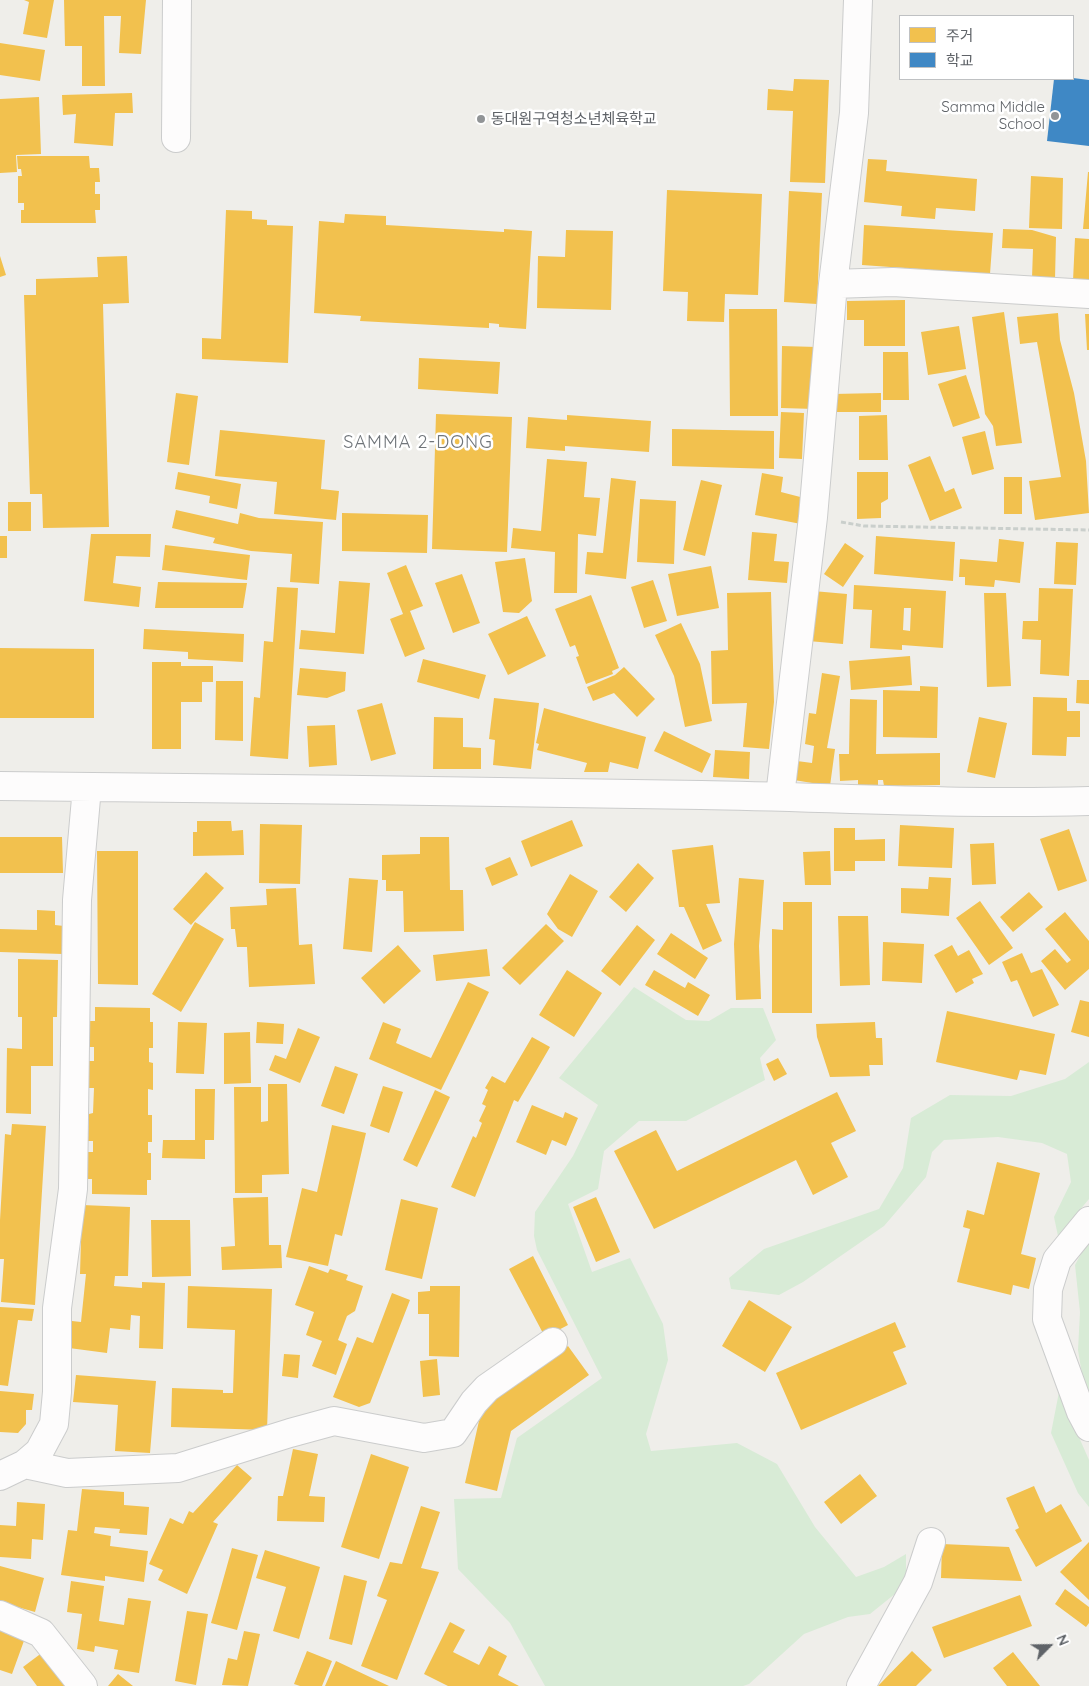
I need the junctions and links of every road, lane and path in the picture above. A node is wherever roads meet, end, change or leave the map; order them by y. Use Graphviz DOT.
graph roads {
  1 [pos="177,0"];
  2 [pos="858,0"];
  3 [pos="176,138"];
  4 [pos="833,284"];
  5 [pos="1089,294"];
  6 [pos="813,517"];
  7 [pos="1089,530"];
  8 [pos="0,786"];
  9 [pos="87,787"];
  10 [pos="780,796"];
  11 [pos="1089,801"];
  12 [pos="1089,1221"];
  13 [pos="553,1342"];
  14 [pos="1089,1427"];
  15 [pos="25,1464"];
  16 [pos="0,1476"];
  17 [pos="931,1542"];
  18 [pos="0,1615"];
  19 [pos="83,1686"];
  20 [pos="861,1686"];
  1 -- 3 [label="street"];
  2 -- 4 [label="street"];
  4 -- 5 [label="street"];
  4 -- 6 [label="street"];
  6 -- 7 [label="path"];
  6 -- 10 [label="street"];
  8 -- 9 [label="street"];
  9 -- 10 [label="street"];
  9 -- 15 [label="street"];
  10 -- 11 [label="street"];
  12 -- 14 [label="street"];
  13 -- 15 [label="street"];
  15 -- 16 [label="street"];
  17 -- 20 [label="street"];
  18 -- 19 [label="street"];
}
